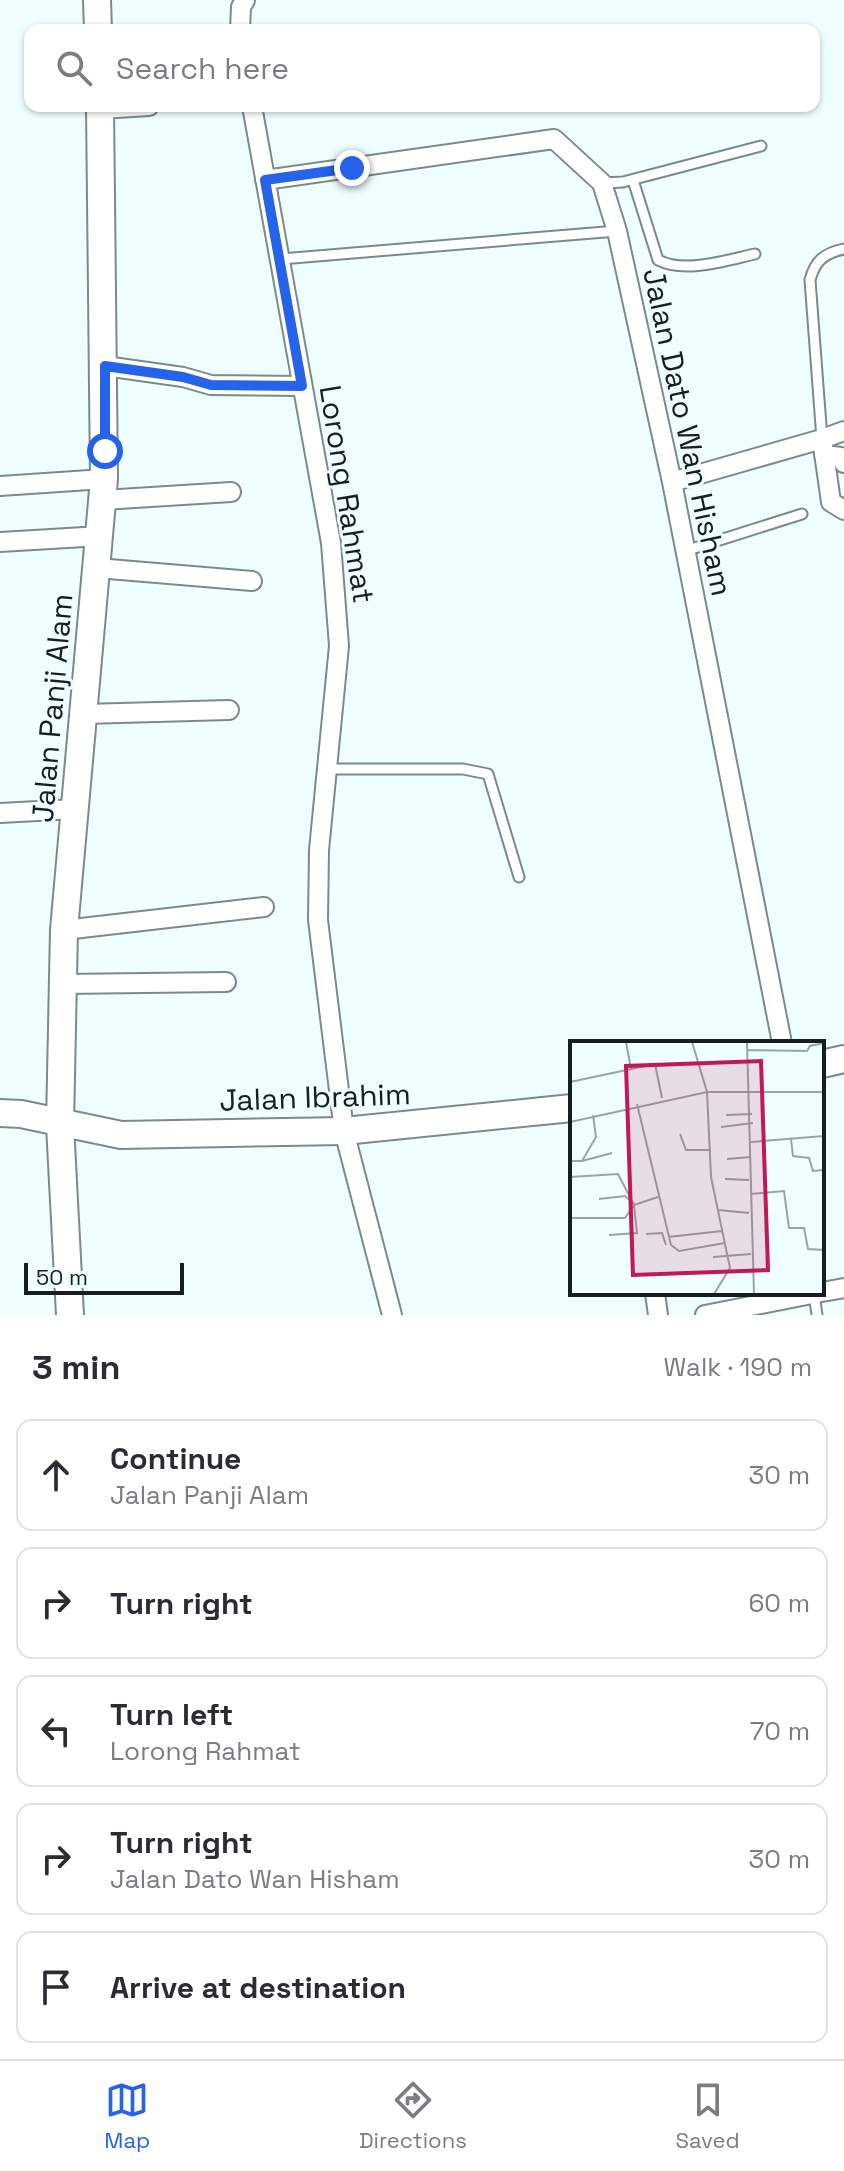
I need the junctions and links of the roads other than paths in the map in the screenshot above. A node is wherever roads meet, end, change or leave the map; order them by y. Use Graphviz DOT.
graph roads {
  1 [pos="97,0"];
  2 [pos="245,0"];
  3 [pos="98,24"];
  4 [pos="241,24"];
  5 [pos="100,112"];
  6 [pos="253,112"];
  7 [pos="761,146"];
  8 [pos="265,180"];
  9 [pos="633,180"];
  10 [pos="602,183"];
  11 [pos="617,231"];
  12 [pos="844,249"];
  13 [pos="755,254"];
  14 [pos="281,259"];
  15 [pos="105,366"];
  16 [pos="302,386"];
  17 [pos="844,431"];
  18 [pos="823,447"];
  19 [pos="844,463"];
  20 [pos="672,482"];
  21 [pos="0,486"];
  22 [pos="104,490"];
  23 [pos="231,492"];
  24 [pos="844,510"];
  25 [pos="802,514"];
  26 [pos="101,536"];
  27 [pos="0,542"];
  28 [pos="685,551"];
  29 [pos="97,568"];
  30 [pos="252,581"];
  31 [pos="229,710"];
  32 [pos="84,714"];
  33 [pos="328,769"];
  34 [pos="75,809"];
  35 [pos="0,813"];
  36 [pos="519,877"];
  37 [pos="264,907"];
  38 [pos="64,930"];
  39 [pos="226,982"];
  40 [pos="63,984"];
  41 [pos="782,1041"];
  42 [pos="570,1108"];
  43 [pos="0,1113"];
  44 [pos="60,1125"];
  45 [pos="344,1131"];
  46 [pos="844,1288"];
  47 [pos="824,1292"];
  48 [pos="655,1295"];
  49 [pos="808,1295"];
  50 [pos="818,1295"];
  51 [pos="70,1315"];
  52 [pos="392,1315"];
  53 [pos="658,1315"];
  54 [pos="705,1315"];
  55 [pos="817,1315"];
  1 -- 3 [label="main road"];
  2 -- 4 [label="street"];
  5 -- 15 [label="main road, Jalan Panji Alam"];
  6 -- 8 [label="street, Lorong Rahmat"];
  7 -- 9 [label="lane"];
  8 -- 10 [label="street"];
  8 -- 14 [label="street, Lorong Rahmat"];
  9 -- 10 [label="lane"];
  9 -- 13 [label="lane"];
  10 -- 11 [label="street, Jalan Dato Wan Hisham"];
  11 -- 14 [label="lane"];
  11 -- 20 [label="street, Jalan Dato Wan Hisham"];
  12 -- 18 [label="lane"];
  14 -- 16 [label="street, Lorong Rahmat"];
  15 -- 16 [label="street"];
  15 -- 22 [label="main road, Jalan Panji Alam"];
  16 -- 33 [label="street, Lorong Rahmat"];
  17 -- 18 [label="street"];
  18 -- 19 [label="street"];
  18 -- 20 [label="street"];
  18 -- 24 [label="street"];
  20 -- 28 [label="street, Jalan Dato Wan Hisham"];
  21 -- 22 [label="street"];
  22 -- 23 [label="street"];
  22 -- 26 [label="main road, Jalan Panji Alam"];
  25 -- 28 [label="lane"];
  26 -- 27 [label="street"];
  26 -- 29 [label="main road, Jalan Panji Alam"];
  28 -- 41 [label="street, Jalan Dato Wan Hisham"];
  29 -- 30 [label="street"];
  29 -- 32 [label="main road, Jalan Panji Alam"];
  31 -- 32 [label="street"];
  32 -- 34 [label="main road, Jalan Panji Alam"];
  33 -- 36 [label="lane"];
  33 -- 45 [label="street, Lorong Rahmat"];
  34 -- 35 [label="street"];
  34 -- 38 [label="main road, Jalan Panji Alam"];
  37 -- 38 [label="street"];
  38 -- 40 [label="main road, Jalan Panji Alam"];
  39 -- 40 [label="street"];
  40 -- 44 [label="main road, Jalan Panji Alam"];
  42 -- 45 [label="main road, Jalan Ibrahim"];
  43 -- 44 [label="main road, Jalan Ibrahim"];
  44 -- 45 [label="main road, Jalan Ibrahim"];
  44 -- 51 [label="main road, Jalan Panji Alam"];
  45 -- 52 [label="street, Lorong Rahmat"];
  46 -- 47 [label="street"];
  48 -- 53 [label="street"];
  49 -- 54 [label="street"];
  50 -- 55 [label="lane"];
}
